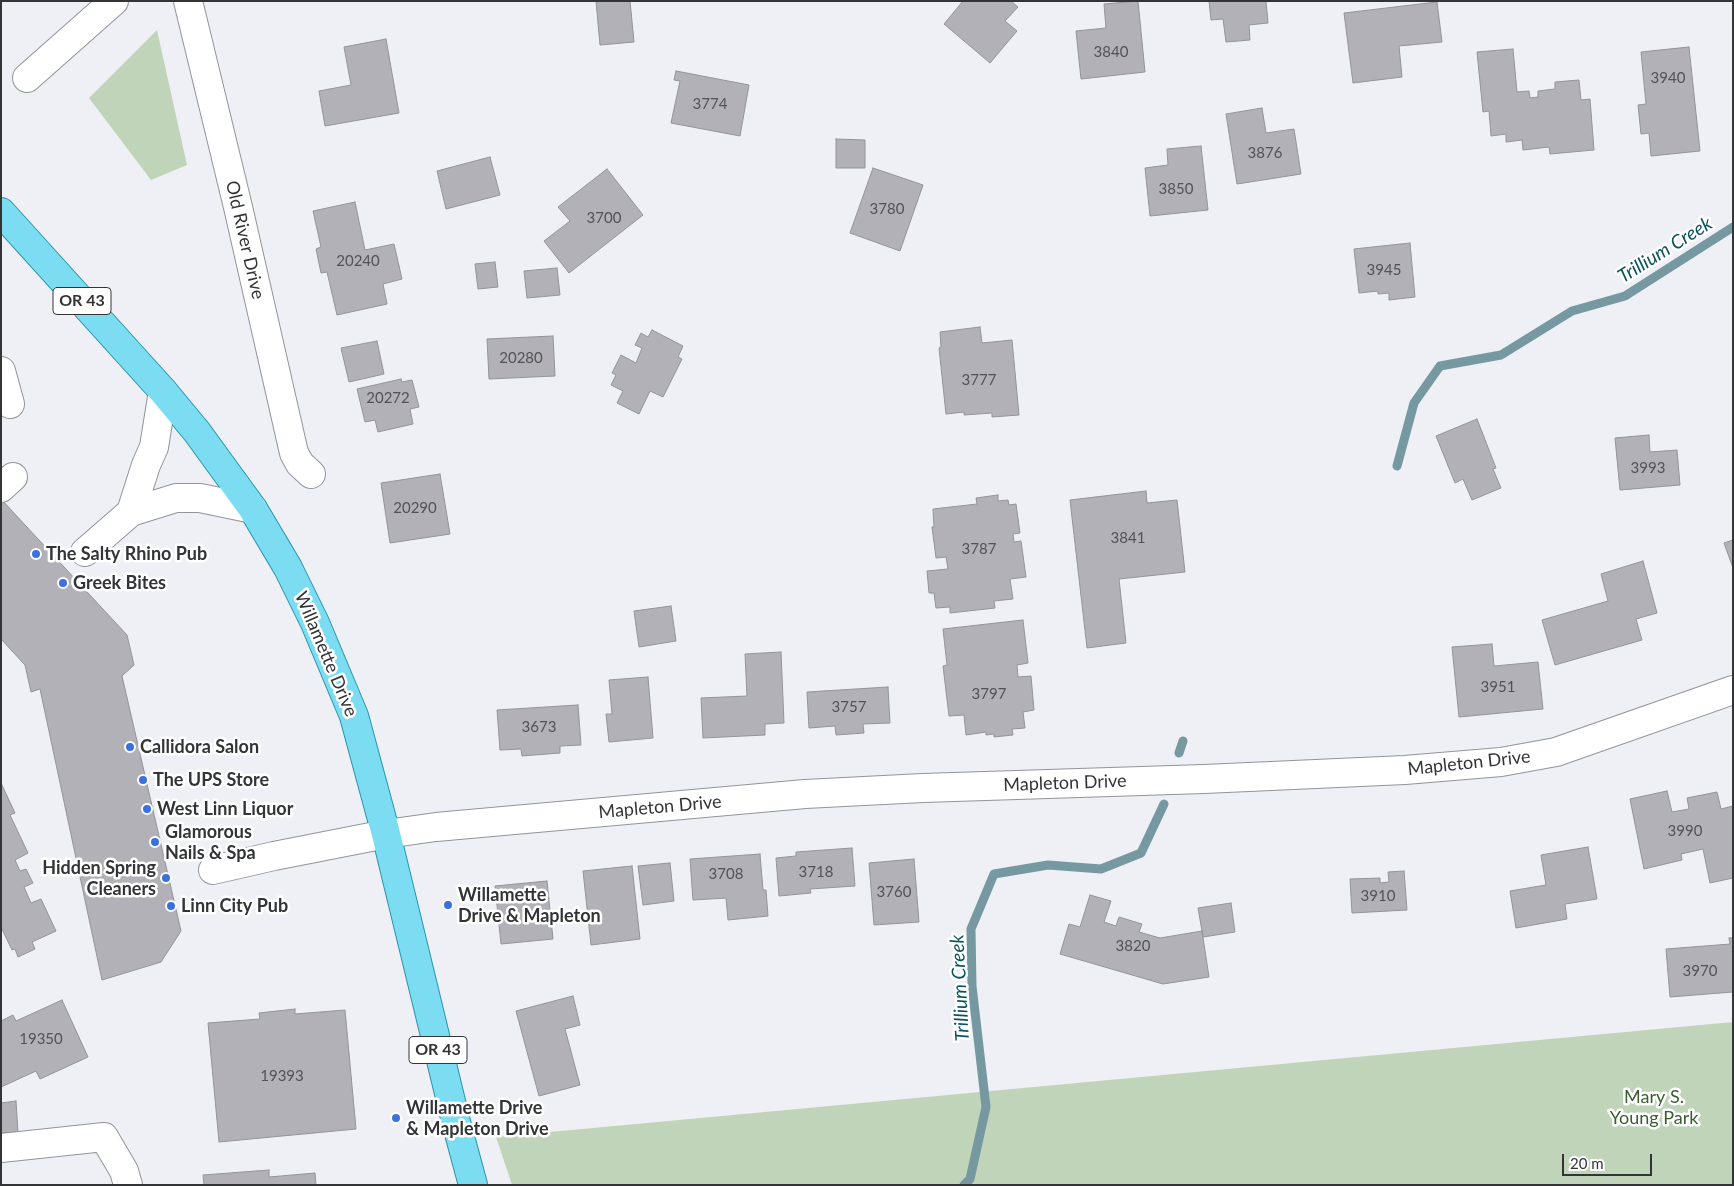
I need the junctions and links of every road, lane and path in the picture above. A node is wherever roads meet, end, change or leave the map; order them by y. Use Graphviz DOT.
graph roads {
  1 [pos="114,1"];
  2 [pos="188,1"];
  3 [pos="27,78"];
  4 [pos="1,212"];
  5 [pos="1,371"];
  6 [pos="163,391"];
  7 [pos="10,404"];
  8 [pos="311,474"];
  9 [pos="253,509"];
  10 [pos="131,512"];
  11 [pos="85,552"];
  12 [pos="1733,690"];
  13 [pos="386,834"];
  14 [pos="213,870"];
  15 [pos="1,1148"];
  16 [pos="468,1182"];
  17 [pos="128,1185"];
  1 -- 3 [label="street"];
  2 -- 8 [label="street, Old River Drive"];
  4 -- 6 [label="main road, Willamette Drive / OR 43"];
  5 -- 7 [label="street"];
  6 -- 9 [label="main road, Willamette Drive / OR 43"];
  6 -- 10 [label="street"];
  9 -- 10 [label="street"];
  9 -- 13 [label="main road, Willamette Drive / OR 43"];
  10 -- 11 [label="street"];
  12 -- 13 [label="street, Mapleton Drive"];
  13 -- 14 [label="street, Mapleton Drive"];
  13 -- 16 [label="main road, Willamette Drive / OR 43"];
  15 -- 17 [label="street"];
}
